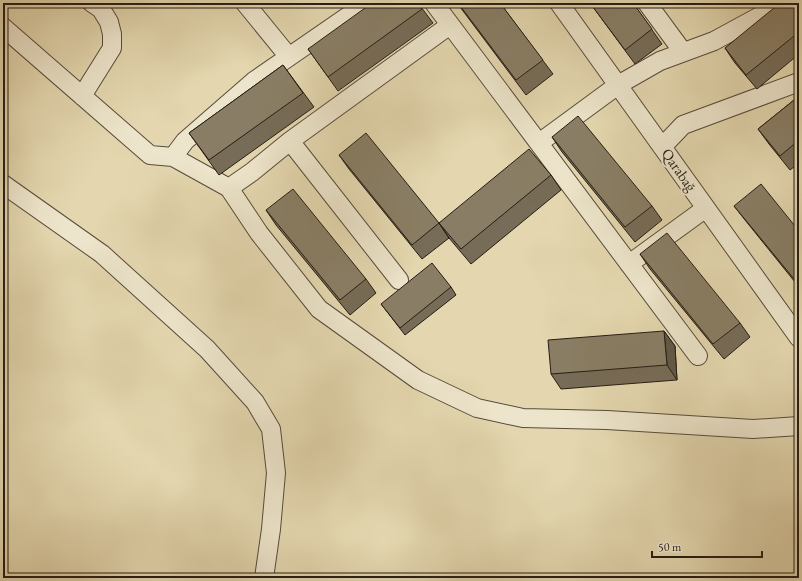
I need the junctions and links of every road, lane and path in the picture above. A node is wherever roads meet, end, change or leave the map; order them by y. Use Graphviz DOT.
graph roads {
  1 [pos="92,3"];
  2 [pos="246,3"];
  3 [pos="367,3"];
  4 [pos="434,3"];
  5 [pos="559,3"];
  6 [pos="647,3"];
  7 [pos="784,3"];
  8 [pos="450,25"];
  9 [pos="3,27"];
  10 [pos="683,52"];
  11 [pos="290,56"];
  12 [pos="799,82"];
  13 [pos="618,85"];
  14 [pos="82,96"];
  15 [pos="290,141"];
  16 [pos="539,143"];
  17 [pos="662,146"];
  18 [pos="173,157"];
  19 [pos="3,184"];
  20 [pos="229,188"];
  21 [pos="706,208"];
  22 [pos="629,264"];
  23 [pos="399,280"];
  24 [pos="799,338"];
  25 [pos="698,356"];
  26 [pos="799,426"];
  27 [pos="264,578"];
  1 -- 14 [label="street"];
  2 -- 11 [label="street"];
  3 -- 11 [label="street"];
  4 -- 8 [label="street"];
  5 -- 13 [label="street, Qarabağ"];
  6 -- 10 [label="street"];
  7 -- 10 [label="street"];
  8 -- 15 [label="street"];
  8 -- 16 [label="street"];
  9 -- 14 [label="street"];
  10 -- 13 [label="street"];
  11 -- 18 [label="street"];
  12 -- 17 [label="street"];
  13 -- 16 [label="street"];
  13 -- 17 [label="street, Qarabağ"];
  14 -- 18 [label="street"];
  15 -- 20 [label="street"];
  15 -- 23 [label="street"];
  16 -- 22 [label="street"];
  17 -- 21 [label="street, Qarabağ"];
  18 -- 20 [label="street"];
  19 -- 27 [label="street"];
  20 -- 26 [label="street"];
  21 -- 22 [label="street"];
  21 -- 24 [label="street, Qarabağ"];
  22 -- 25 [label="street"];
}
